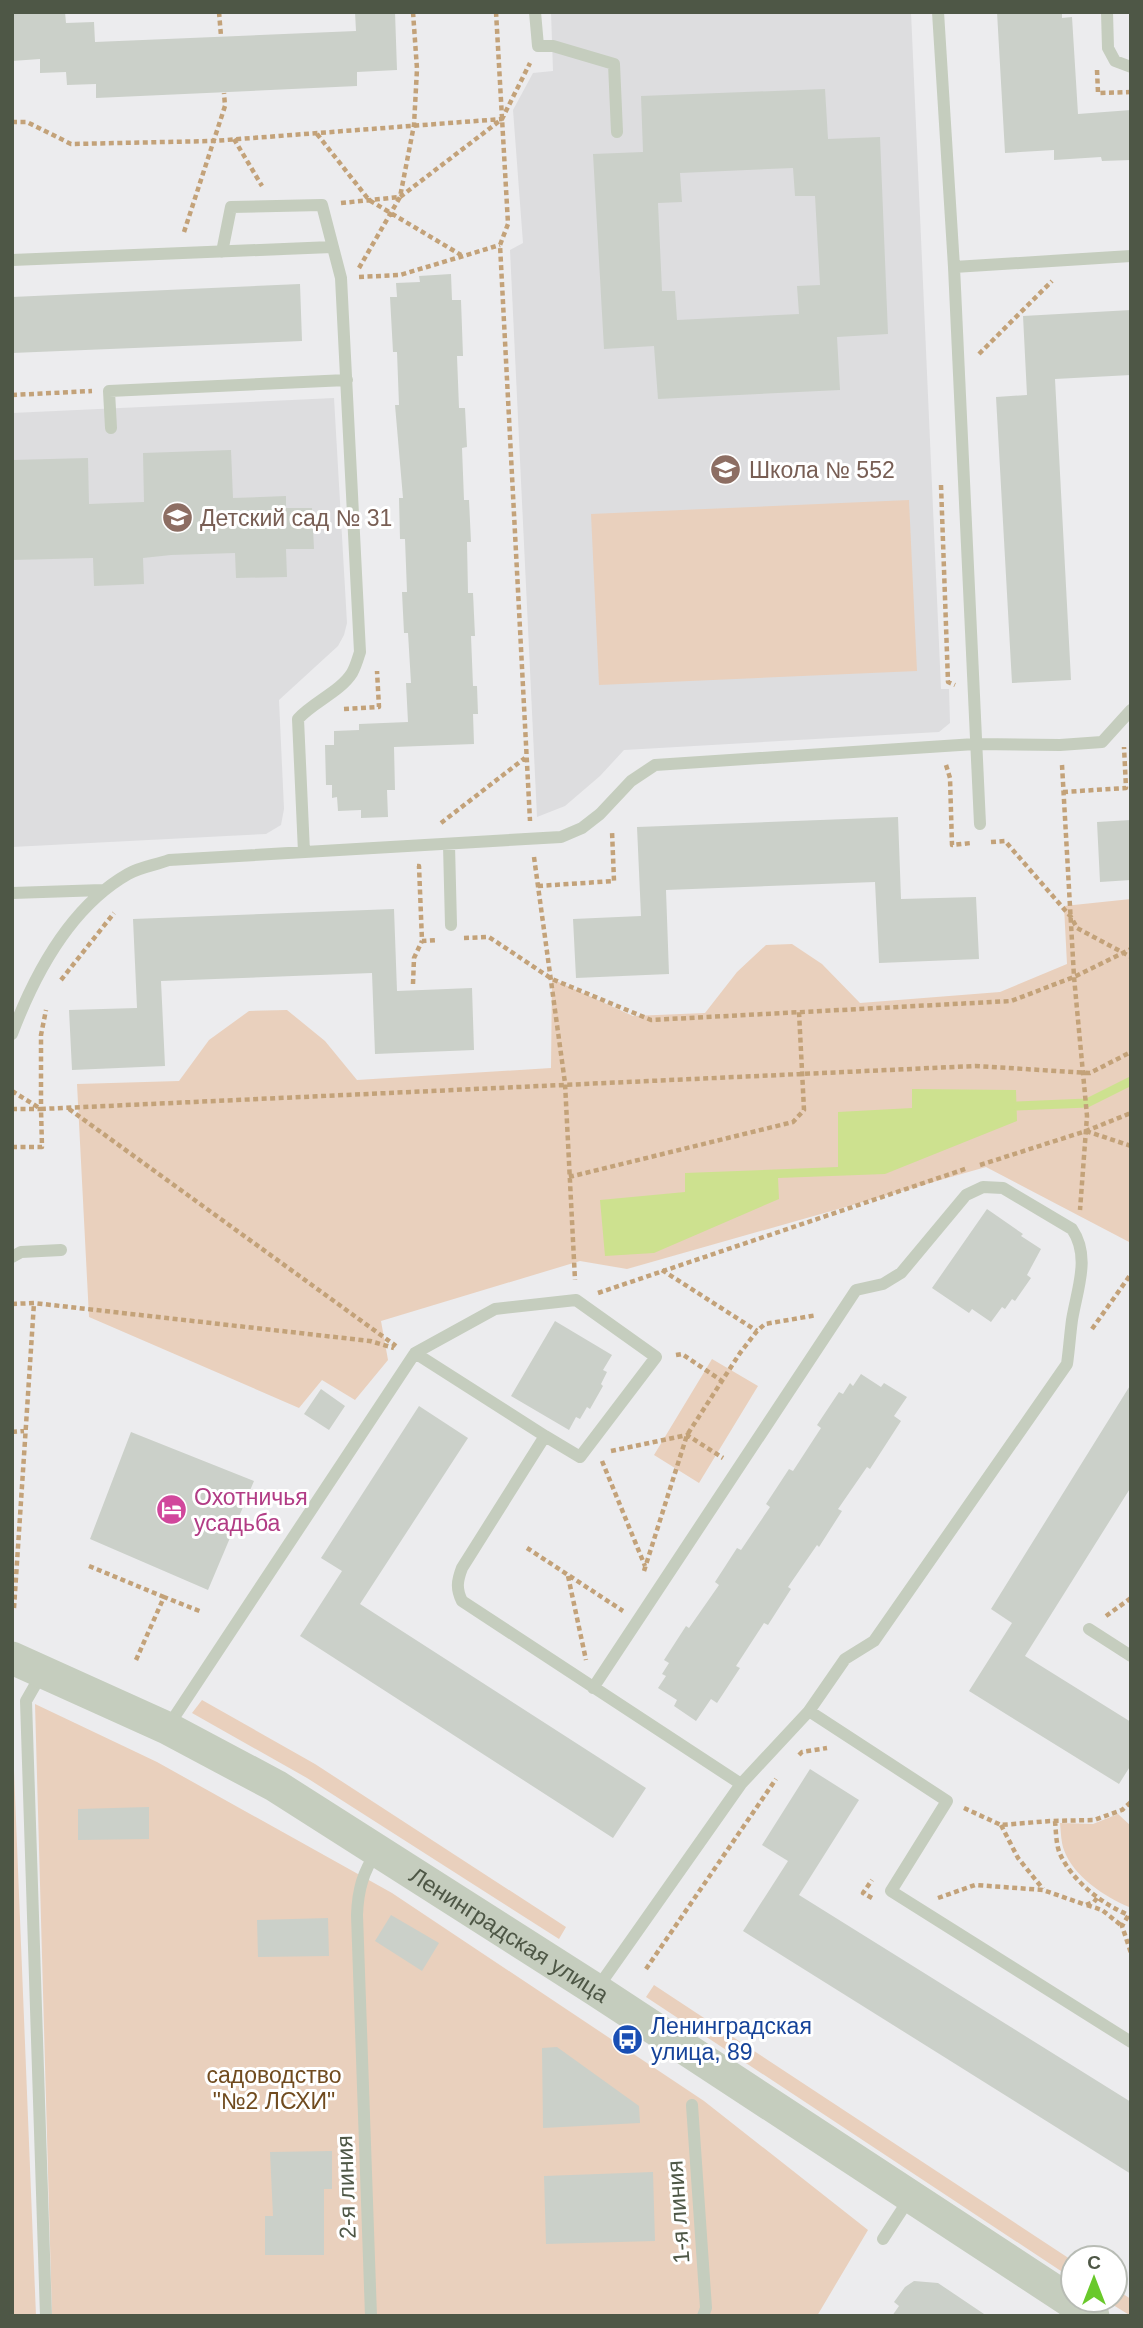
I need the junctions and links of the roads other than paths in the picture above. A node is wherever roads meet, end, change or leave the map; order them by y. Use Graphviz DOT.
graph roads {
  1 [pos="535,12"];
  2 [pos="938,12"];
  3 [pos="1107,12"];
  4 [pos="1131,67"];
  5 [pos="617,132"];
  6 [pos="332,247"];
  7 [pos="222,252"];
  8 [pos="1131,256"];
  9 [pos="12,260"];
  10 [pos="954,267"];
  11 [pos="347,380"];
  12 [pos="111,428"];
  13 [pos="1131,709"];
  14 [pos="975,744"];
  15 [pos="979,824"];
  16 [pos="449,845"];
  17 [pos="304,852"];
  18 [pos="103,890"];
  19 [pos="12,893"];
  20 [pos="451,925"];
  21 [pos="12,1034"];
  22 [pos="61,1250"];
  23 [pos="12,1257"];
  24 [pos="415,1353"];
  25 [pos="545,1436"];
  26 [pos="1090,1629"];
  27 [pos="1131,1656"];
  28 [pos="12,1658"];
  29 [pos="43,1671"];
  30 [pos="593,1688"];
  31 [pos="809,1711"];
  32 [pos="167,1728"];
  33 [pos="741,1784"];
  34 [pos="377,1850"];
  35 [pos="596,1990"];
  36 [pos="1131,2042"];
  37 [pos="692,2105"];
  38 [pos="911,2196"];
  39 [pos="883,2239"];
  40 [pos="46,2316"];
  41 [pos="371,2316"];
  42 [pos="703,2316"];
  43 [pos="1093,2316"];
  1 -- 5 [label="lane"];
  2 -- 10 [label="lane"];
  3 -- 4 [label="lane"];
  6 -- 7 [label="lane"];
  6 -- 7 [label="lane"];
  6 -- 11 [label="lane"];
  7 -- 9 [label="lane"];
  8 -- 10 [label="lane"];
  10 -- 14 [label="lane"];
  11 -- 12 [label="lane"];
  11 -- 17 [label="lane"];
  13 -- 14 [label="lane"];
  14 -- 15 [label="lane"];
  14 -- 16 [label="lane"];
  16 -- 17 [label="lane"];
  16 -- 20 [label="lane"];
  17 -- 18 [label="lane"];
  18 -- 19 [label="lane"];
  18 -- 21 [label="lane"];
  22 -- 23 [label="lane"];
  24 -- 25 [label="lane"];
  24 -- 25 [label="lane"];
  24 -- 32 [label="lane"];
  25 -- 30 [label="lane"];
  26 -- 27 [label="lane"];
  28 -- 29 [label="street, Ленинградская улица"];
  29 -- 32 [label="street, Ленинградская улица"];
  29 -- 40 [label="lane"];
  30 -- 31 [label="lane"];
  30 -- 33 [label="lane"];
  31 -- 33 [label="lane"];
  31 -- 36 [label="lane"];
  32 -- 34 [label="street, Ленинградская улица"];
  33 -- 35 [label="lane"];
  34 -- 35 [label="street, Ленинградская улица"];
  34 -- 41 [label="lane, 2-я линия"];
  35 -- 38 [label="street, Ленинградская улица"];
  37 -- 42 [label="lane, 1-я линия"];
  38 -- 39 [label="lane"];
  38 -- 43 [label="street, Ленинградская улица"];
}
